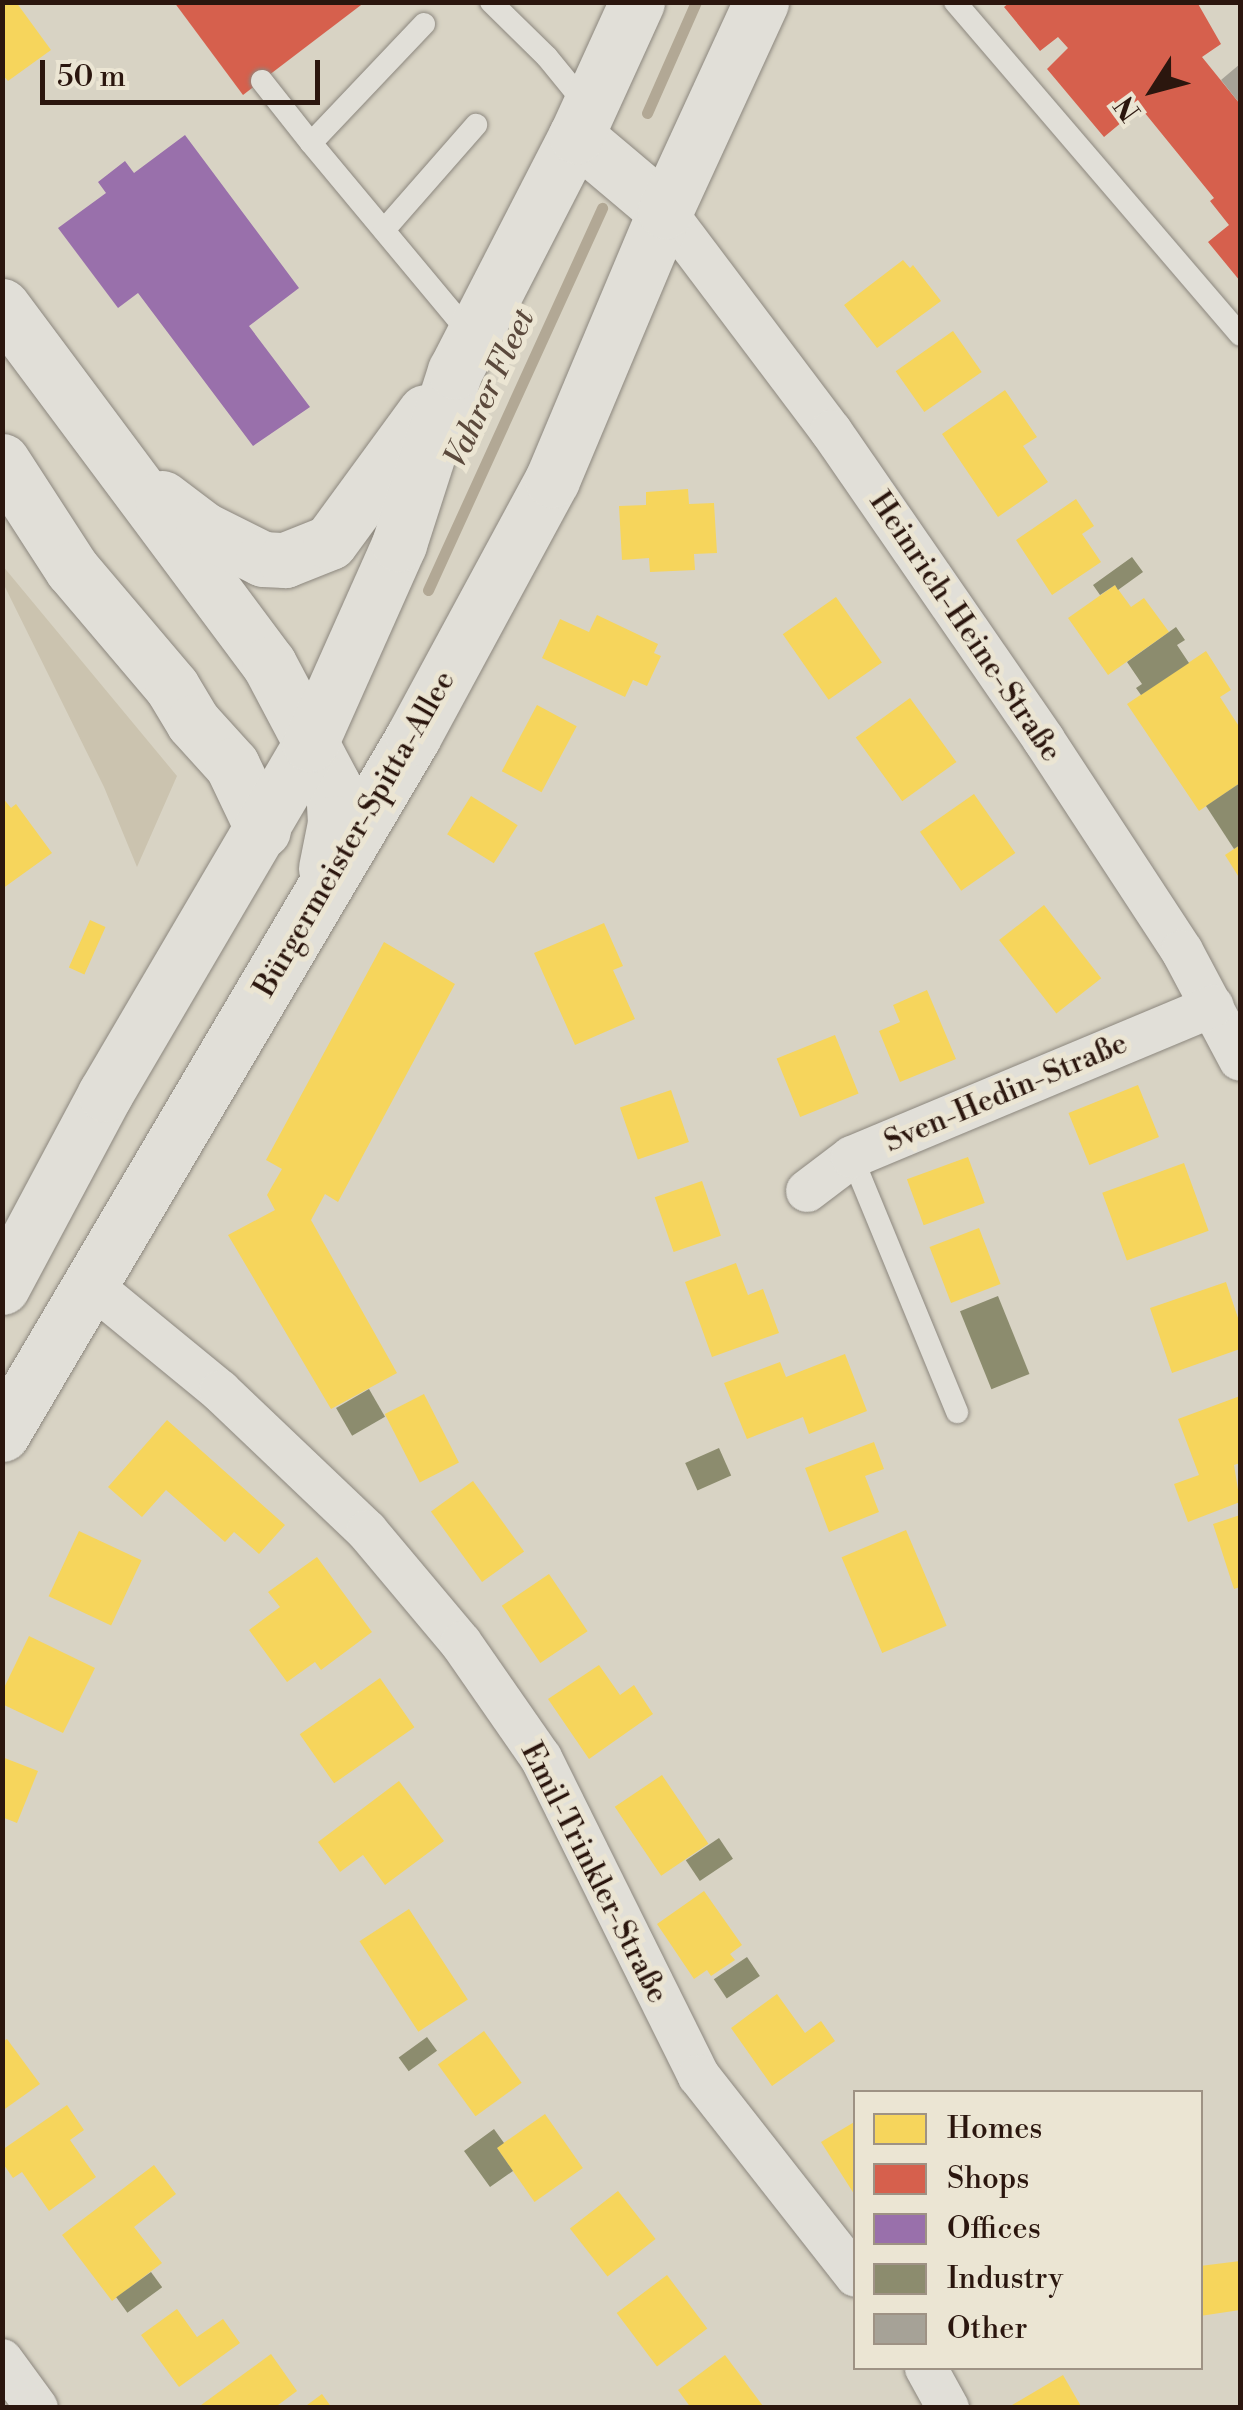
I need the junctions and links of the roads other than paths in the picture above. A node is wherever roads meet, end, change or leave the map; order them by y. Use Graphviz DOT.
graph roads {
  1 [pos="490,2"];
  2 [pos="637,2"];
  3 [pos="762,2"];
  4 [pos="955,2"];
  5 [pos="424,24"];
  6 [pos="262,81"];
  7 [pos="582,122"];
  8 [pos="476,125"];
  9 [pos="311,143"];
  10 [pos="665,210"];
  11 [pos="384,230"];
  12 [pos="2,306"];
  13 [pos="1240,335"];
  14 [pos="464,354"];
  15 [pos="2,461"];
  16 [pos="128,472"];
  17 [pos="172,686"];
  18 [pos="413,736"];
  19 [pos="310,744"];
  20 [pos="263,830"];
  21 [pos="320,896"];
  22 [pos="1213,1006"];
  23 [pos="1240,1060"];
  24 [pos="852,1157"];
  25 [pos="807,1192"];
  26 [pos="91,1285"];
  27 [pos="2,1287"];
  28 [pos="957,1412"];
  29 [pos="2,1434"];
  30 [pos="853,2272"];
  31 [pos="2,2360"];
  32 [pos="927,2370"];
  33 [pos="37,2408"];
  34 [pos="948,2408"];
  1 -- 7 [label="lane"];
  2 -- 7 [label="main road"];
  3 -- 10 [label="main road, Bürgermeister-Spitta-Allee"];
  4 -- 13 [label="lane"];
  5 -- 9 [label="lane"];
  6 -- 9 [label="lane"];
  7 -- 10 [label="main road"];
  7 -- 14 [label="main road"];
  8 -- 11 [label="lane"];
  9 -- 11 [label="lane"];
  10 -- 18 [label="main road, Bürgermeister-Spitta-Allee"];
  10 -- 22 [label="street, Heinrich-Heine-Straße"];
  11 -- 14 [label="lane"];
  12 -- 16 [label="main road"];
  14 -- 16 [label="main road"];
  14 -- 19 [label="main road"];
  15 -- 17 [label="main road"];
  16 -- 19 [label="main road"];
  17 -- 19 [label="main road"];
  17 -- 20 [label="main road"];
  18 -- 19 [label="main road"];
  18 -- 21 [label="main road, Bürgermeister-Spitta-Allee"];
  19 -- 20 [label="main road"];
  19 -- 21 [label="main road"];
  20 -- 27 [label="main road"];
  21 -- 26 [label="main road, Bürgermeister-Spitta-Allee"];
  22 -- 23 [label="street, Heinrich-Heine-Straße"];
  22 -- 24 [label="street, Sven-Hedin-Straße"];
  24 -- 25 [label="street, Sven-Hedin-Straße"];
  24 -- 28 [label="lane"];
  26 -- 29 [label="main road, Bürgermeister-Spitta-Allee"];
  26 -- 30 [label="street, Emil-Trinkler-Straße"];
  31 -- 33 [label="street"];
  32 -- 34 [label="street"];
}
